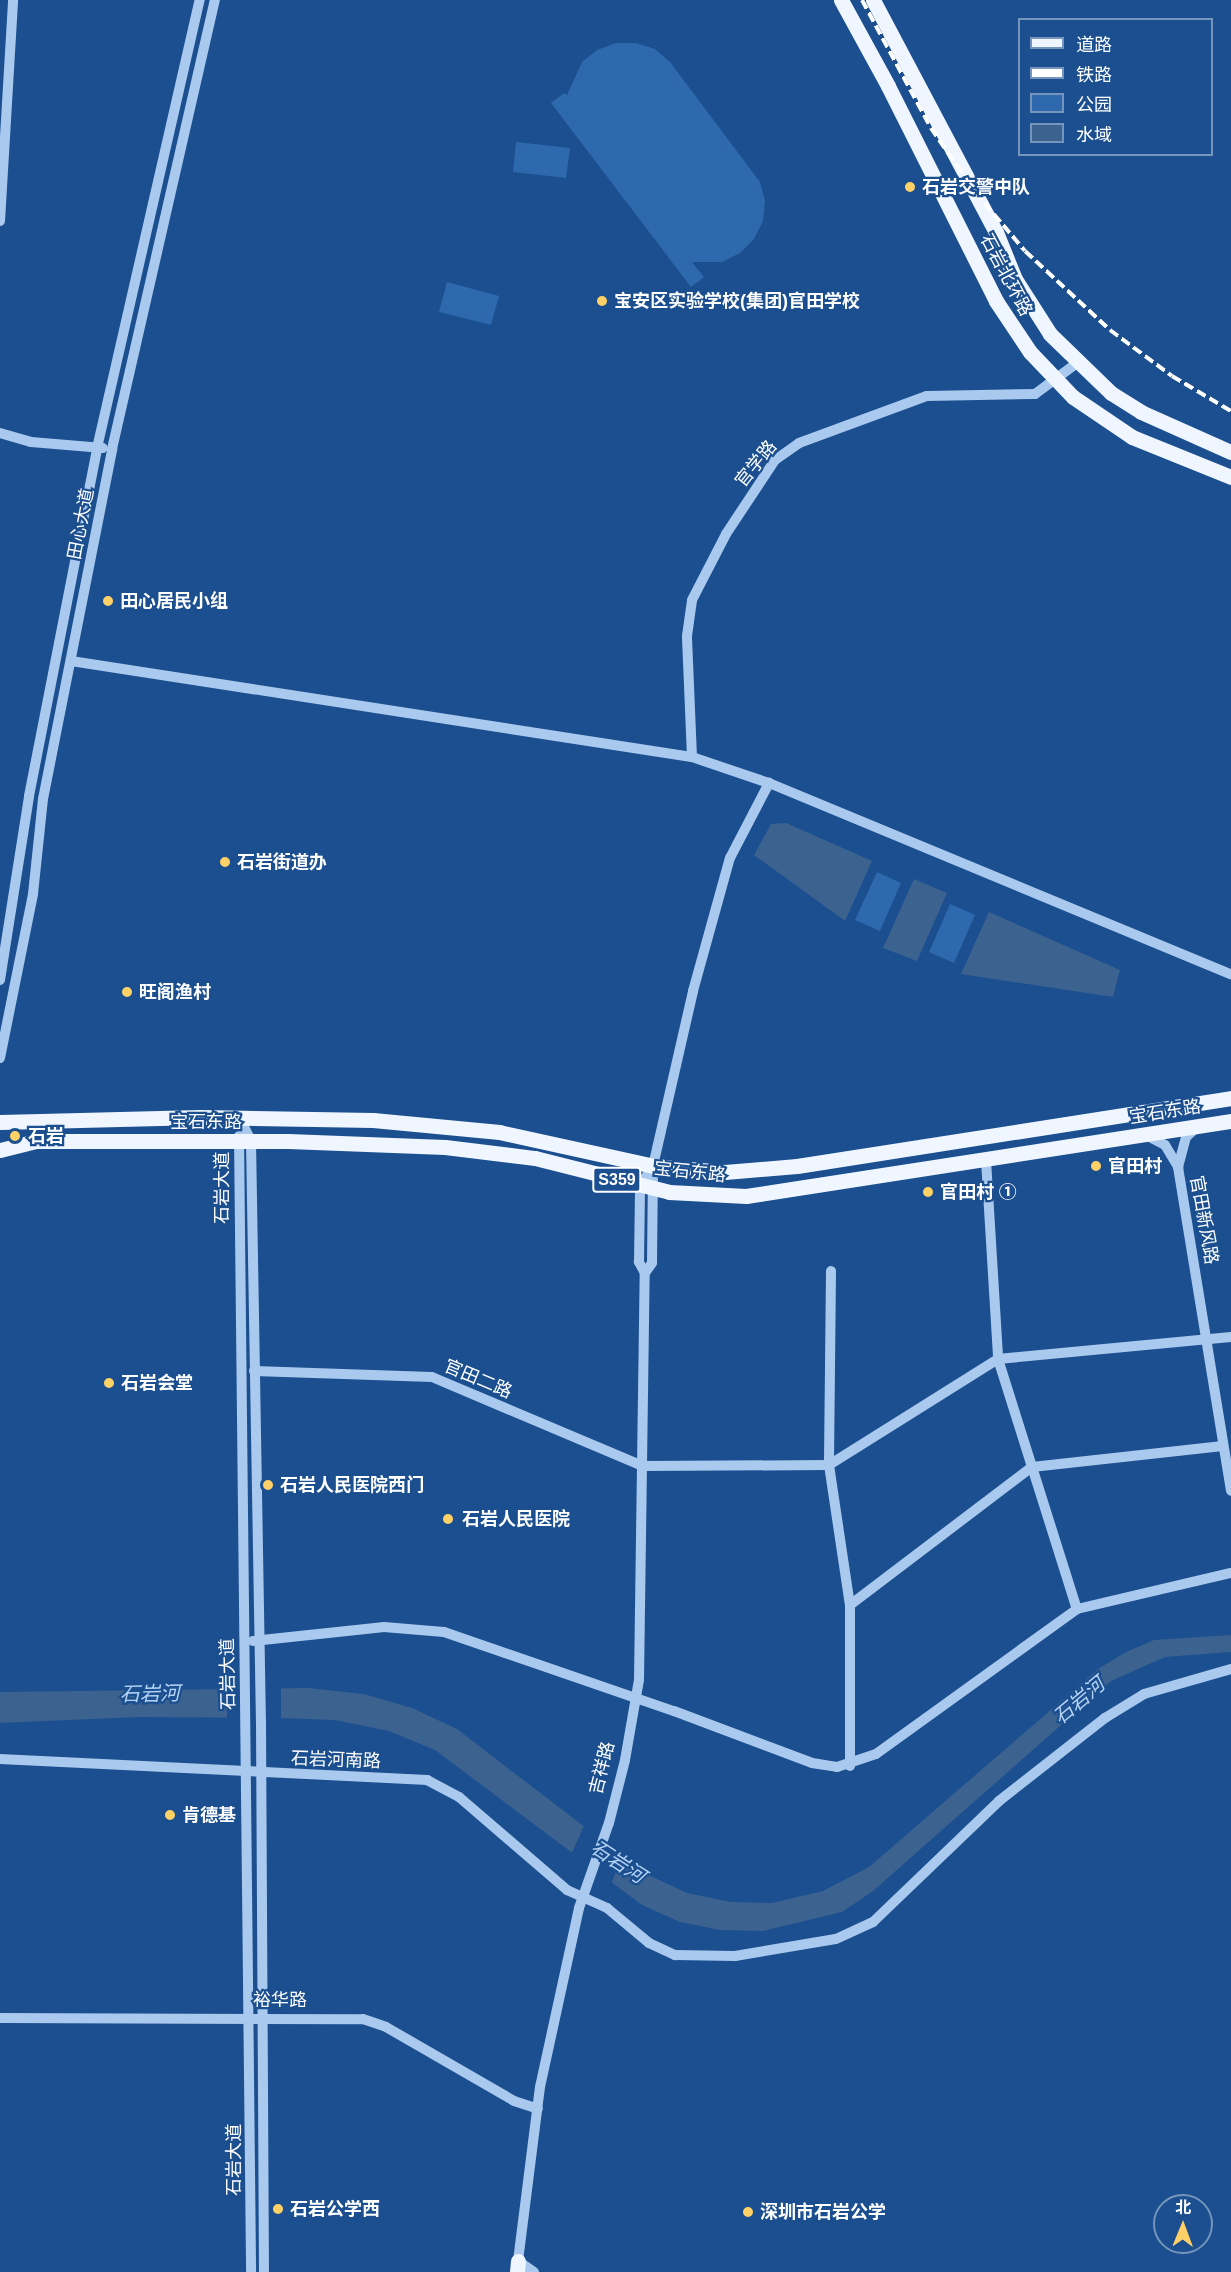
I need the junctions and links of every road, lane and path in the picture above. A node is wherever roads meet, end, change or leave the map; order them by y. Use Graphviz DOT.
graph roads {
  1 [pos="13,0"];
  2 [pos="200,0"];
  3 [pos="215,0"];
  4 [pos="841,0"];
  5 [pos="873,0"];
  6 [pos="0,221"];
  7 [pos="1077,363"];
  8 [pos="1054,381"];
  9 [pos="0,433"];
  10 [pos="97,448"];
  11 [pos="112,449"];
  12 [pos="1231,452"];
  13 [pos="1231,477"];
  14 [pos="71,661"];
  15 [pos="692,757"];
  16 [pos="769,783"];
  17 [pos="1231,974"];
  18 [pos="0,980"];
  19 [pos="0,1058"];
  20 [pos="1231,1098"];
  21 [pos="239,1117"];
  22 [pos="1231,1121"];
  23 [pos="0,1122"];
  24 [pos="1201,1125"];
  25 [pos="1140,1135"];
  26 [pos="245,1141"];
  27 [pos="0,1150"];
  28 [pos="986,1160"];
  29 [pos="653,1167"];
  30 [pos="1178,1167"];
  31 [pos="647,1187"];
  32 [pos="831,1271"];
  33 [pos="1231,1337"];
  34 [pos="1208,1340"];
  35 [pos="998,1359"];
  36 [pos="254,1371"];
  37 [pos="1223,1446"];
  38 [pos="829,1464"];
  39 [pos="643,1466"];
  40 [pos="1032,1467"];
  41 [pos="1231,1491"];
  42 [pos="1231,1573"];
  43 [pos="850,1605"];
  44 [pos="1077,1609"];
  45 [pos="258,1641"];
  46 [pos="244,1642"];
  47 [pos="1231,1670"];
  48 [pos="637,1698"];
  49 [pos="0,1759"];
  50 [pos="849,1766"];
  51 [pos="246,1773"];
  52 [pos="261,1774"];
  53 [pos="582,1898"];
  54 [pos="250,2017"];
  55 [pos="264,2017"];
  56 [pos="0,2018"];
  57 [pos="538,2109"];
  58 [pos="517,2267"];
  59 [pos="251,2272"];
  60 [pos="264,2272"];
  61 [pos="534,2272"];
  1 -- 6 [label="street"];
  2 -- 10 [label="street, 田心大道"];
  3 -- 11 [label="street, 田心大道"];
  4 -- 8 [label="main road, 石岩北环路"];
  5 -- 7 [label="main road, 石岩北环路"];
  7 -- 8 [label="street, 官学路"];
  7 -- 12 [label="main road, 石岩北环路"];
  8 -- 13 [label="main road, 石岩北环路"];
  8 -- 15 [label="street, 官学路"];
  9 -- 10 [label="street"];
  10 -- 11 [label="street"];
  10 -- 18 [label="street, 田心大道"];
  11 -- 14 [label="street, 田心大道"];
  14 -- 15 [label="street"];
  14 -- 19 [label="street, 田心大道"];
  15 -- 16 [label="street"];
  16 -- 17 [label="street"];
  16 -- 29 [label="street"];
  20 -- 29 [label="main road, 宝石东路 / S359"];
  21 -- 23 [label="main road, 宝石东路 / S359"];
  21 -- 26 [label="street, 石岩大道"];
  21 -- 29 [label="main road, 宝石东路 / S359"];
  22 -- 24 [label="main road, 宝石东路 / S359"];
  24 -- 25 [label="main road, 宝石东路 / S359"];
  24 -- 30 [label="street, 官田新风路"];
  25 -- 28 [label="main road, 宝石东路 / S359"];
  25 -- 30 [label="street, 官田新风路"];
  26 -- 27 [label="main road, 宝石东路 / S359"];
  26 -- 31 [label="main road, 宝石东路 / S359"];
  26 -- 36 [label="street, 石岩大道"];
  26 -- 46 [label="street, 石岩大道"];
  28 -- 31 [label="main road, 宝石东路 / S359"];
  28 -- 35 [label="street"];
  29 -- 31 [label="street"];
  30 -- 34 [label="street, 官田新风路"];
  31 -- 39 [label="street, 吉祥路"];
  32 -- 38 [label="street"];
  33 -- 34 [label="street"];
  34 -- 35 [label="street"];
  34 -- 37 [label="street, 官田新风路"];
  35 -- 38 [label="street"];
  35 -- 40 [label="street"];
  36 -- 39 [label="street, 官田二路"];
  36 -- 45 [label="street, 石岩大道"];
  37 -- 40 [label="street"];
  37 -- 41 [label="street, 官田新风路"];
  38 -- 39 [label="street, 官田二路"];
  38 -- 43 [label="street"];
  39 -- 48 [label="street, 吉祥路"];
  40 -- 43 [label="street"];
  40 -- 44 [label="street"];
  42 -- 44 [label="street"];
  43 -- 50 [label="street"];
  44 -- 50 [label="street"];
  45 -- 46 [label="street"];
  45 -- 48 [label="street"];
  45 -- 52 [label="street, 石岩大道"];
  46 -- 51 [label="street, 石岩大道"];
  47 -- 53 [label="street, 石岩河南路"];
  48 -- 50 [label="street"];
  48 -- 53 [label="street, 吉祥路"];
  49 -- 51 [label="street, 石岩河南路"];
  51 -- 52 [label="street, 石岩河南路"];
  51 -- 54 [label="street, 石岩大道"];
  52 -- 53 [label="street, 石岩河南路"];
  52 -- 55 [label="street, 石岩大道"];
  53 -- 57 [label="street, 吉祥路"];
  54 -- 55 [label="street, 裕华路"];
  54 -- 56 [label="street, 裕华路"];
  54 -- 59 [label="street, 石岩大道"];
  55 -- 57 [label="street, 裕华路"];
  55 -- 60 [label="street, 石岩大道"];
  57 -- 58 [label="street, 吉祥路"];
  58 -- 61 [label="street, 吉祥路"];
}
